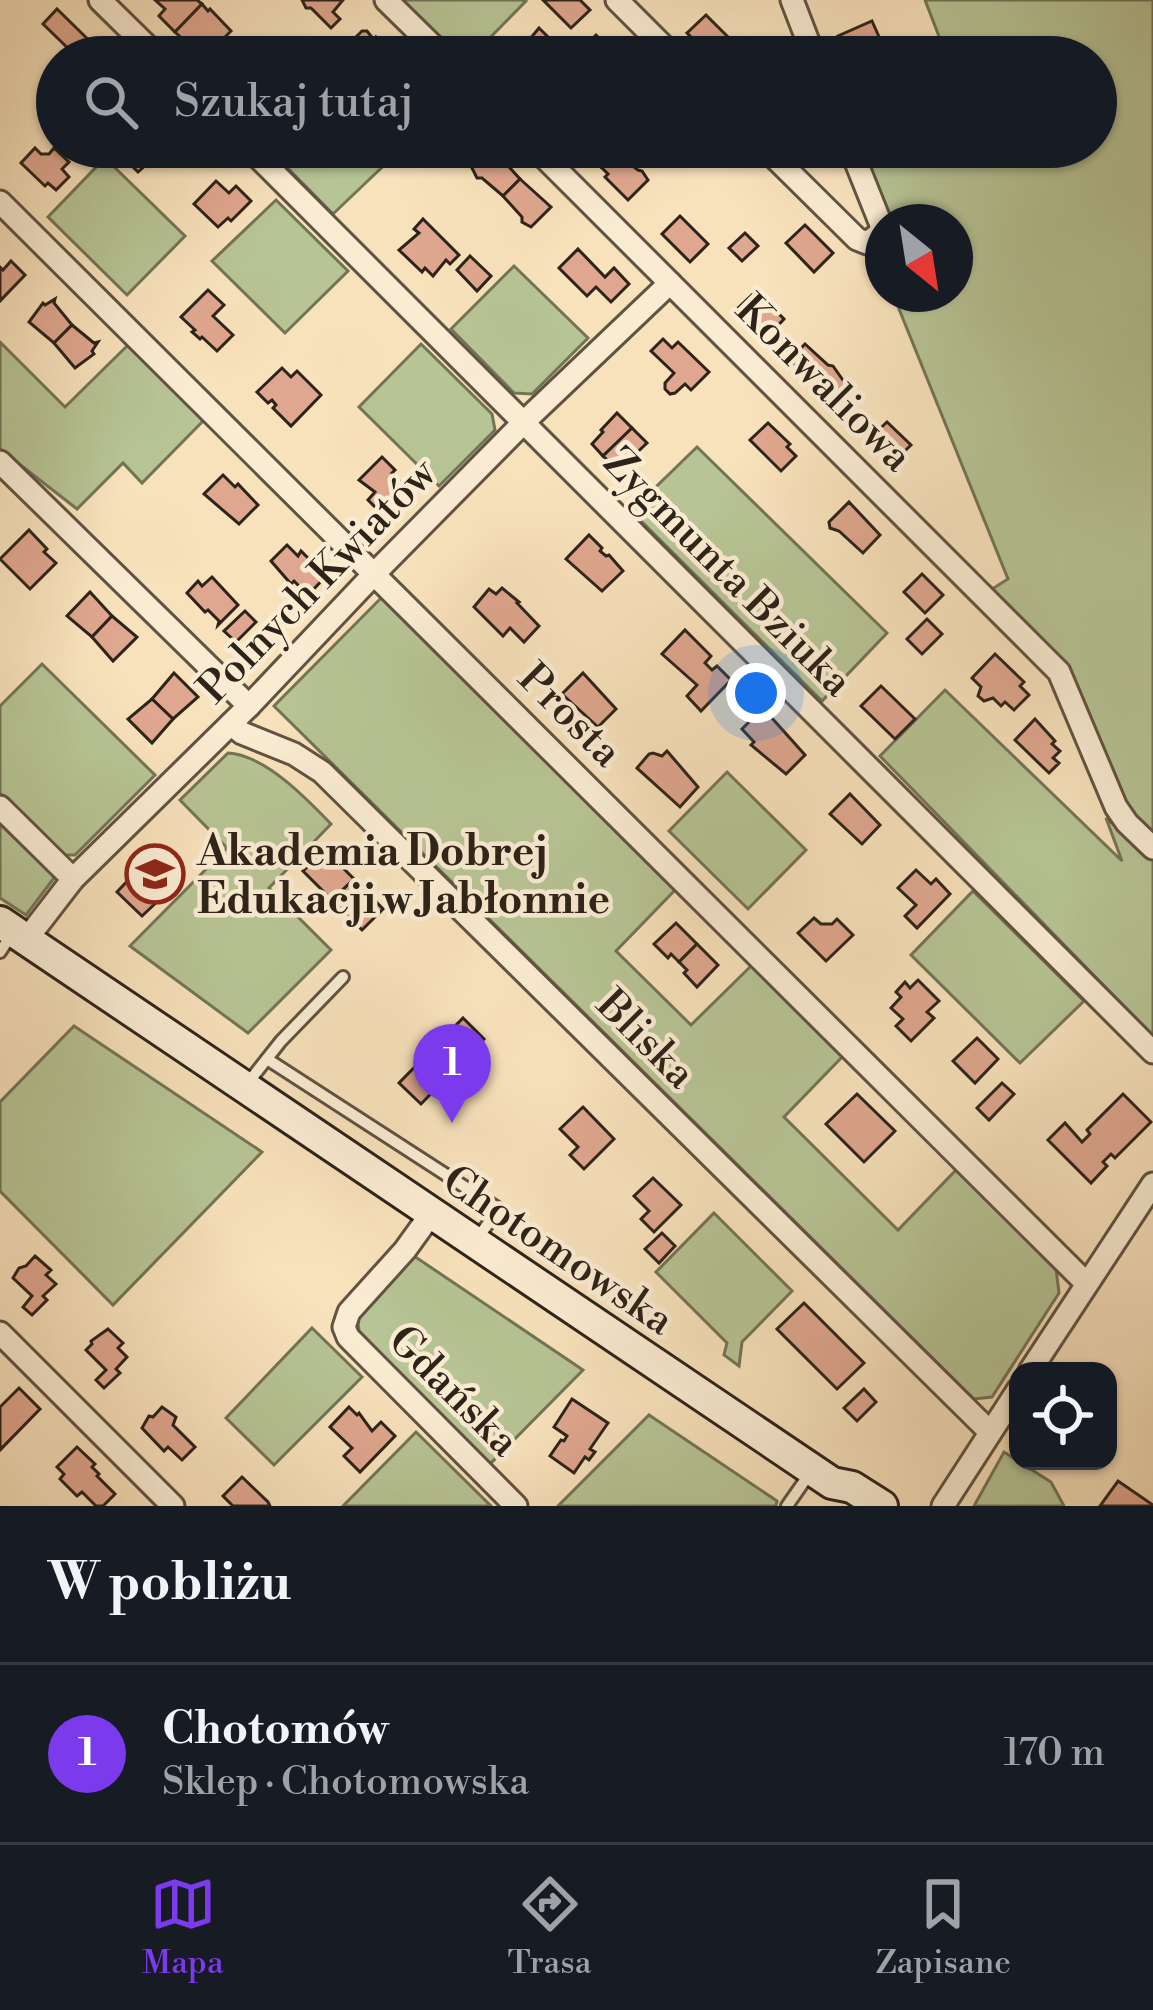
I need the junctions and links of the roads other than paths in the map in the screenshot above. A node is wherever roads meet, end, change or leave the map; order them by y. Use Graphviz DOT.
graph roads {
  1 [pos="100,0"];
  2 [pos="386,0"];
  3 [pos="617,0"];
  4 [pos="792,0"];
  5 [pos="137,36"];
  6 [pos="423,36"];
  7 [pos="653,36"];
  8 [pos="806,36"];
  9 [pos="269,168"];
  10 [pos="555,168"];
  11 [pos="785,168"];
  12 [pos="858,168"];
  13 [pos="0,202"];
  14 [pos="873,204"];
  15 [pos="865,243"];
  16 [pos="670,283"];
  17 [pos="526,421"];
  18 [pos="0,462"];
  19 [pos="375,573"];
  20 [pos="249,706"];
  21 [pos="231,724"];
  22 [pos="0,807"];
  23 [pos="1153,848"];
  24 [pos="73,879"];
  25 [pos="10,936"];
  26 [pos="343,977"];
  27 [pos="1153,1052"];
  28 [pos="267,1059"];
  29 [pos="245,1087"];
  30 [pos="1153,1184"];
  31 [pos="431,1214"];
  32 [pos="475,1242"];
  33 [pos="1086,1283"];
  34 [pos="0,1334"];
  35 [pos="1036,1362"];
  36 [pos="1009,1404"];
  37 [pos="990,1432"];
  38 [pos="831,1486"];
  39 [pos="173,1506"];
  40 [pos="516,1506"];
  41 [pos="787,1506"];
  42 [pos="882,1506"];
  43 [pos="943,1506"];
  1 -- 5 [label="street"];
  2 -- 6 [label="street"];
  3 -- 7 [label="street"];
  4 -- 8 [label="street"];
  9 -- 17 [label="street, Zygmunta Bziuka"];
  10 -- 16 [label="street, Konwaliowa"];
  11 -- 15 [label="street"];
  12 -- 14 [label="street"];
  13 -- 19 [label="street, Prosta"];
  16 -- 17 [label="street, Polnych Kwiatów"];
  16 -- 23 [label="street, Konwaliowa"];
  17 -- 19 [label="street, Polnych Kwiatów"];
  17 -- 27 [label="street, Zygmunta Bziuka"];
  18 -- 20 [label="street"];
  19 -- 20 [label="street, Polnych Kwiatów"];
  19 -- 33 [label="street, Prosta"];
  20 -- 21 [label="street, Polnych Kwiatów"];
  21 -- 24 [label="street, Polnych Kwiatów"];
  21 -- 37 [label="street, Bliska"];
  22 -- 24 [label="street"];
  24 -- 25 [label="street, Polnych Kwiatów"];
  25 -- 29 [label="street, Chotomowska"];
  26 -- 28 [label="lane"];
  28 -- 29 [label="lane"];
  28 -- 32 [label="lane"];
  29 -- 31 [label="street, Chotomowska"];
  30 -- 33 [label="street"];
  31 -- 32 [label="street, Chotomowska"];
  31 -- 40 [label="street, Gdańska"];
  32 -- 38 [label="street, Chotomowska"];
  33 -- 35 [label="street"];
  34 -- 39 [label="street"];
  36 -- 37 [label="street"];
  37 -- 43 [label="street"];
  38 -- 41 [label="lane"];
  38 -- 42 [label="street, Chotomowska"];
}
